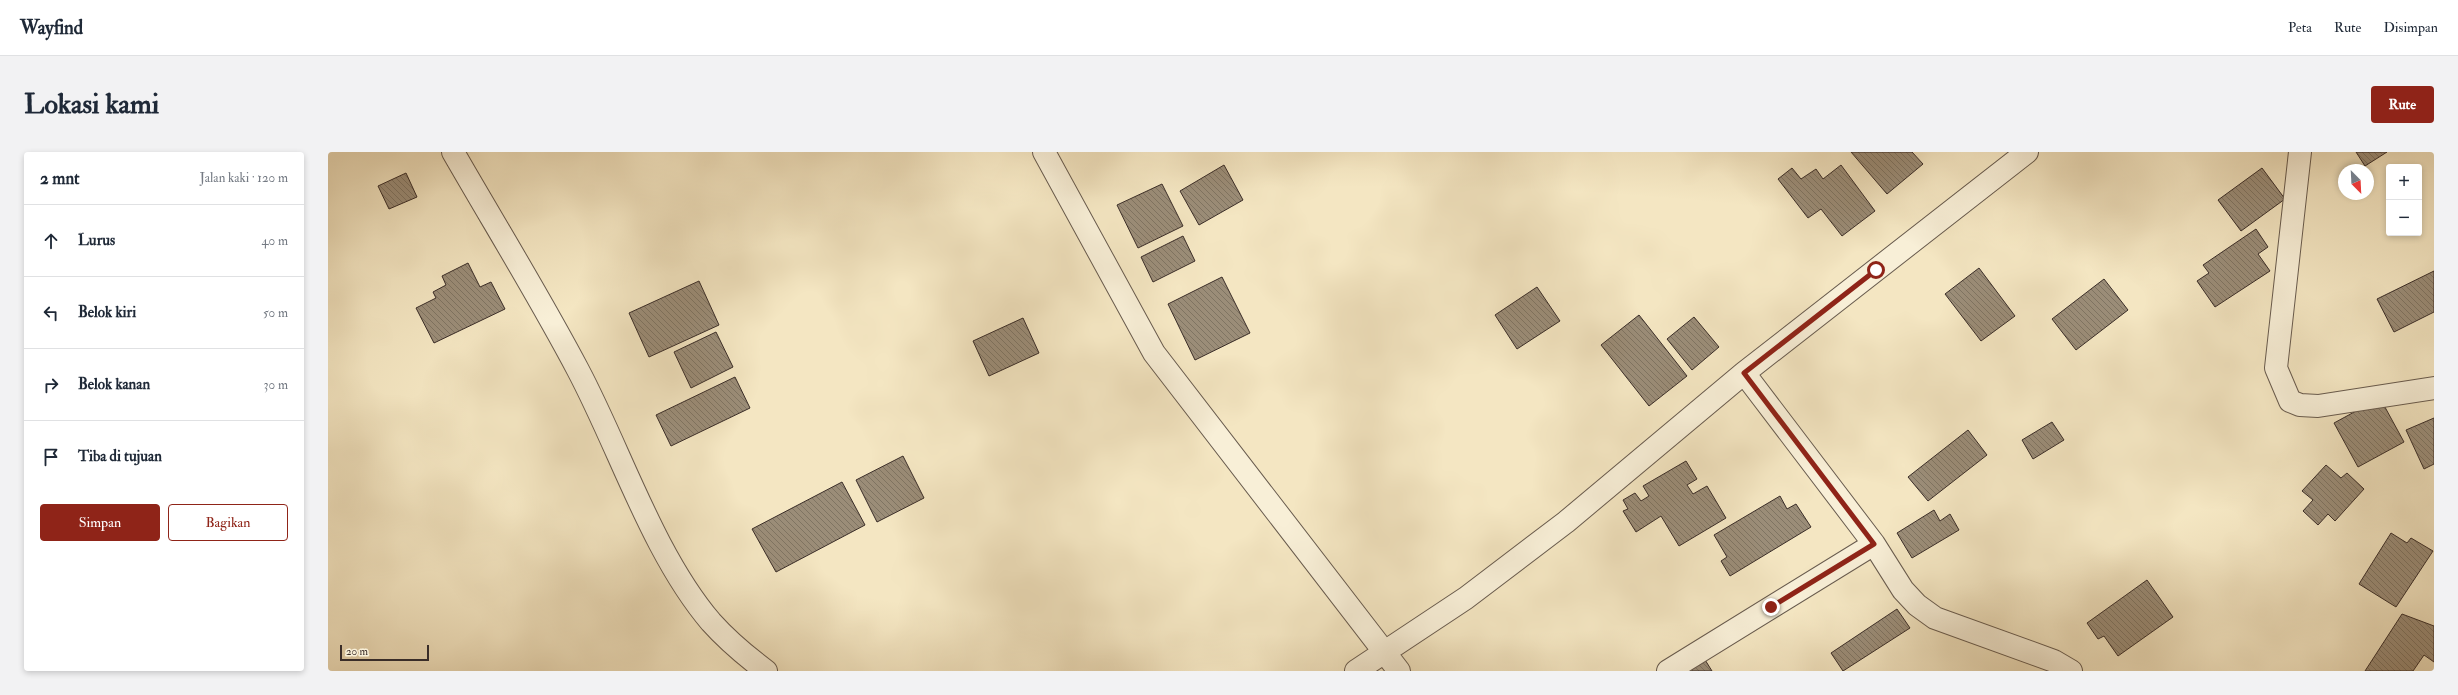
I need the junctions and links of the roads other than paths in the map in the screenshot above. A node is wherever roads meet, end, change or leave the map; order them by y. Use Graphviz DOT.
graph roads {
  1 [pos="453,152"];
  2 [pos="1044,152"];
  3 [pos="2027,152"];
  4 [pos="2300,152"];
  5 [pos="1744,373"];
  6 [pos="2434,388"];
  7 [pos="1874,544"];
  8 [pos="1384,652"];
  9 [pos="766,671"];
  10 [pos="1356,671"];
  11 [pos="1399,671"];
  12 [pos="1668,671"];
  13 [pos="2071,671"];
  1 -- 9 [label="street"];
  2 -- 8 [label="street"];
  3 -- 5 [label="street"];
  4 -- 6 [label="street"];
  5 -- 7 [label="street"];
  5 -- 8 [label="street"];
  7 -- 12 [label="street"];
  7 -- 13 [label="street"];
  8 -- 10 [label="street"];
  8 -- 11 [label="street"];
}
